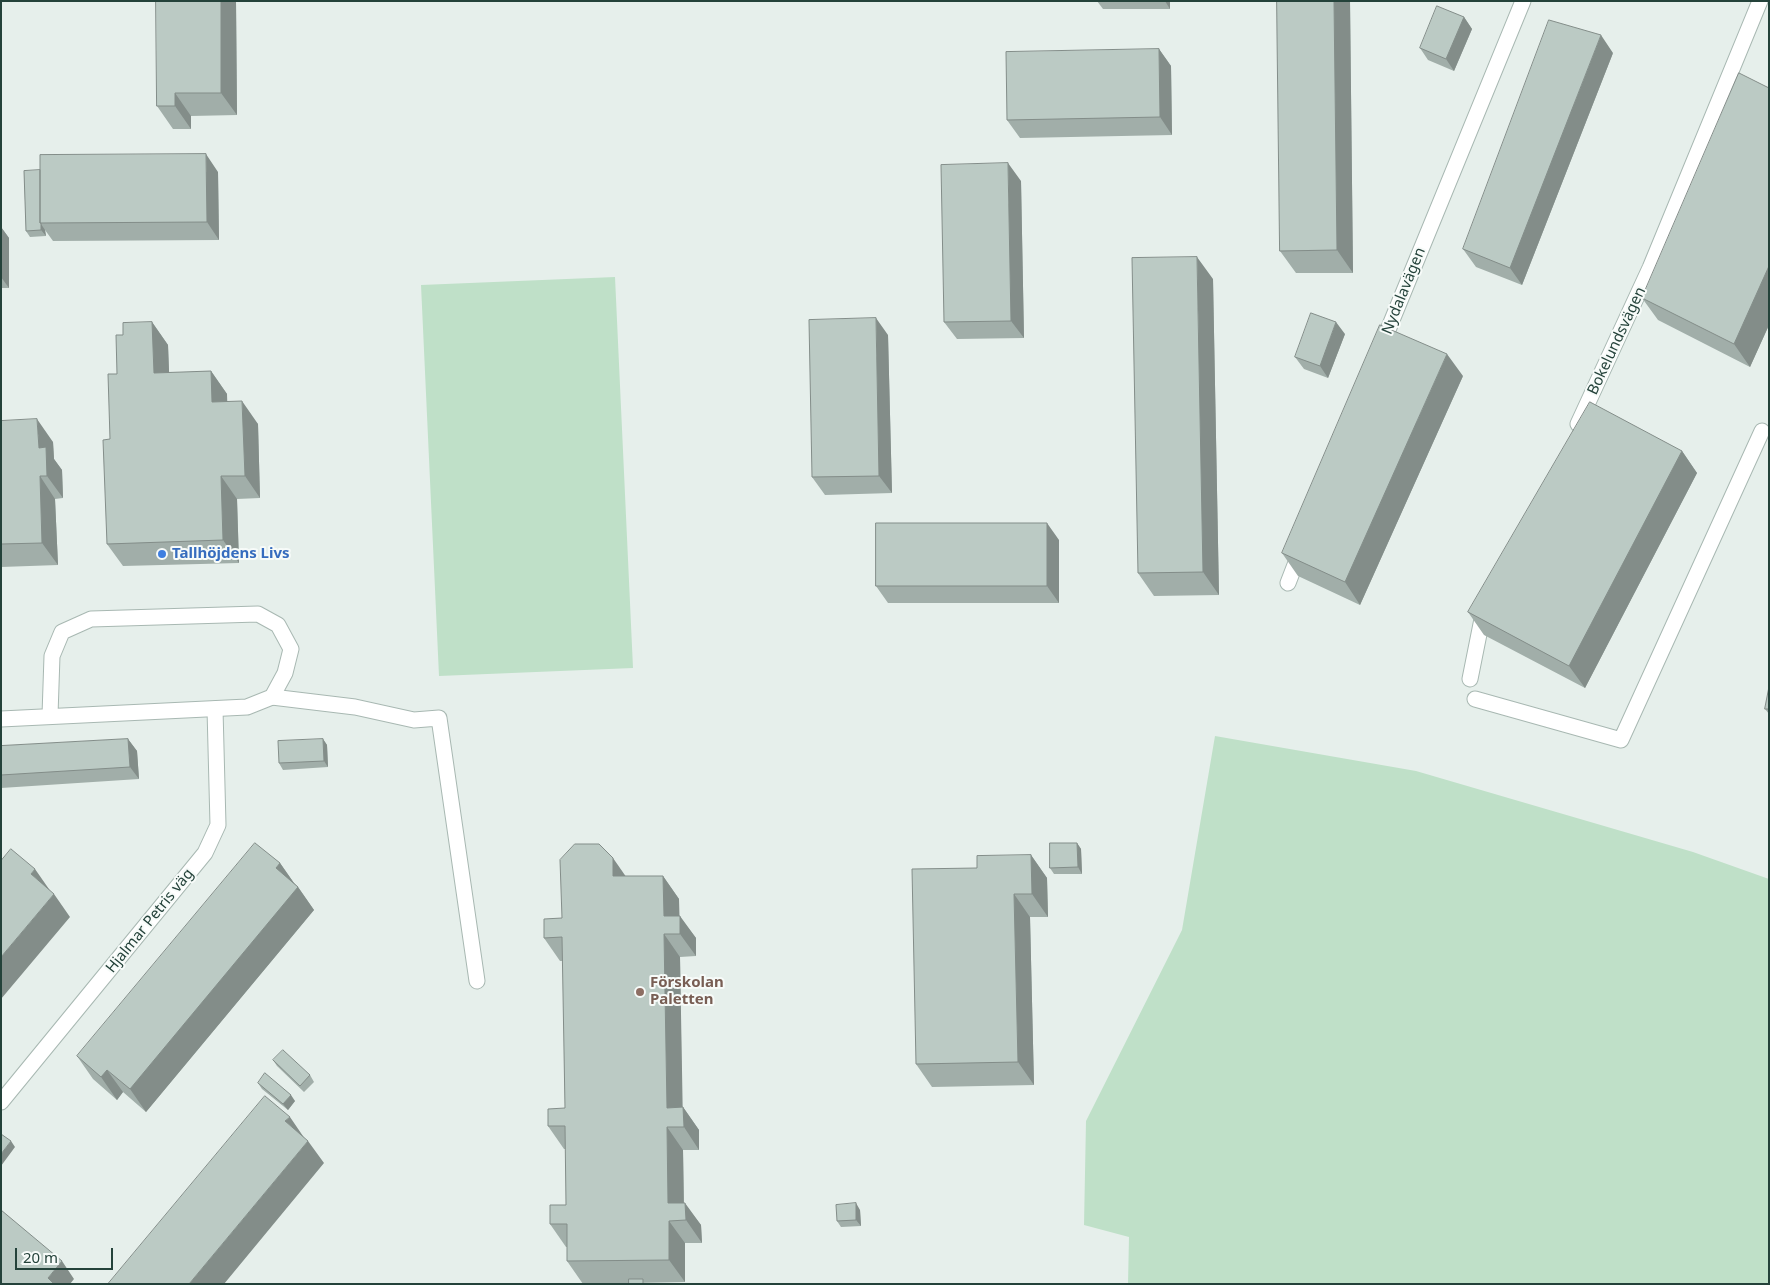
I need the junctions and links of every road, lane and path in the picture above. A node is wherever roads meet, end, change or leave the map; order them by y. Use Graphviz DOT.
graph roads {
  1 [pos="1523,1"];
  2 [pos="1760,1"];
  3 [pos="1375,361"];
  4 [pos="1762,431"];
  5 [pos="1570,440"];
  6 [pos="1305,538"];
  7 [pos="1288,583"];
  8 [pos="1491,601"];
  9 [pos="1470,678"];
  10 [pos="272,697"];
  11 [pos="1475,699"];
  12 [pos="216,709"];
  13 [pos="50,715"];
  14 [pos="1,719"];
  15 [pos="477,981"];
  16 [pos="1,1102"];
  1 -- 3 [label="street, Nydalavägen"];
  2 -- 5 [label="street, Bokelundsvägen"];
  4 -- 11 [label="street"];
  6 -- 7 [label="street"];
  8 -- 9 [label="street"];
  10 -- 12 [label="street"];
  10 -- 13 [label="street"];
  10 -- 15 [label="street"];
  12 -- 13 [label="street"];
  12 -- 16 [label="street, Hjalmar Petris väg"];
  13 -- 14 [label="street"];
}
